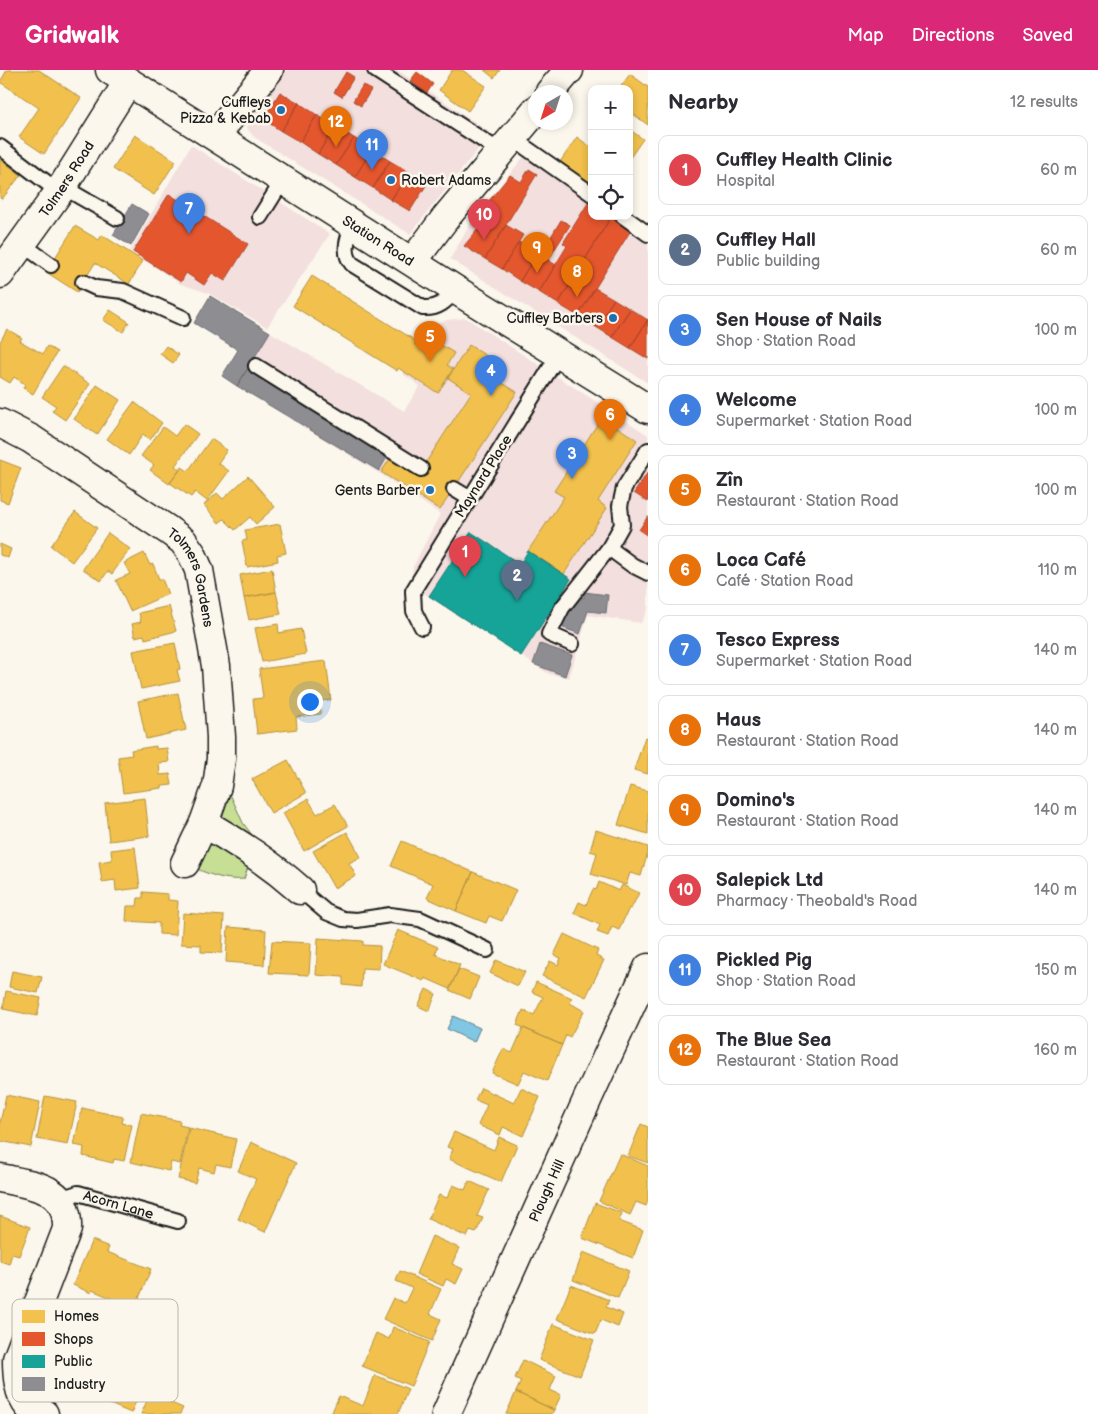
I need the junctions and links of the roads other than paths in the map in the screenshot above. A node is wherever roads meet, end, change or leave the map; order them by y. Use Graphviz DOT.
graph roads {
  1 [pos="269,70"];
  2 [pos="375,70"];
  3 [pos="569,70"];
  4 [pos="119,76"];
  5 [pos="556,85"];
  6 [pos="528,120"];
  7 [pos="215,136"];
  8 [pos="507,145"];
  9 [pos="0,147"];
  10 [pos="283,180"];
  11 [pos="61,189"];
  12 [pos="588,192"];
  13 [pos="260,217"];
  14 [pos="117,218"];
  15 [pos="629,220"];
  16 [pos="353,224"];
  17 [pos="648,234"];
  18 [pos="9,256"];
  19 [pos="413,262"];
  20 [pos="51,265"];
  21 [pos="83,282"];
  22 [pos="456,290"];
  23 [pos="183,318"];
  24 [pos="560,354"];
  25 [pos="256,366"];
  26 [pos="648,409"];
  27 [pos="0,423"];
  28 [pos="648,450"];
  29 [pos="421,469"];
  30 [pos="454,489"];
  31 [pos="469,498"];
  32 [pos="609,548"];
  33 [pos="648,573"];
  34 [pos="422,627"];
  35 [pos="572,644"];
  36 [pos="204,824"];
  37 [pos="184,863"];
  38 [pos="300,890"];
  39 [pos="487,950"];
  40 [pos="646,976"];
  41 [pos="0,1178"];
  42 [pos="59,1199"];
  43 [pos="178,1221"];
  44 [pos="40,1299"];
  45 [pos="446,1414"];
  1 -- 7 [label="street"];
  2 -- 8 [label="lane"];
  3 -- 5 [label="street"];
  4 -- 7 [label="street, Station Road"];
  4 -- 11 [label="street, Tolmers Road"];
  6 -- 8 [label="street"];
  7 -- 10 [label="street, Station Road"];
  8 -- 12 [label="lane"];
  8 -- 19 [label="street"];
  9 -- 11 [label="lane"];
  10 -- 13 [label="lane"];
  10 -- 16 [label="street, Station Road"];
  11 -- 14 [label="lane"];
  11 -- 18 [label="street, Tolmers Road"];
  15 -- 17 [label="lane"];
  16 -- 19 [label="street, Station Road"];
  16 -- 22 [label="lane"];
  18 -- 20 [label="lane"];
  19 -- 22 [label="street, Station Road"];
  21 -- 23 [label="lane"];
  22 -- 24 [label="street, Station Road"];
  24 -- 26 [label="street, Station Road"];
  24 -- 31 [label="lane, Maynard Place"];
  25 -- 29 [label="lane"];
  27 -- 36 [label="street, Tolmers Gardens"];
  28 -- 32 [label="lane"];
  30 -- 31 [label="lane"];
  31 -- 34 [label="lane, Maynard Place"];
  32 -- 33 [label="lane"];
  32 -- 35 [label="lane"];
  36 -- 37 [label="street, Tolmers Gardens"];
  36 -- 38 [label="street"];
  38 -- 39 [label="lane"];
  40 -- 45 [label="street, Plough Hill"];
  41 -- 42 [label="street"];
  42 -- 43 [label="lane, Acorn Lane"];
  42 -- 44 [label="street, Acorn Lane"];
}
